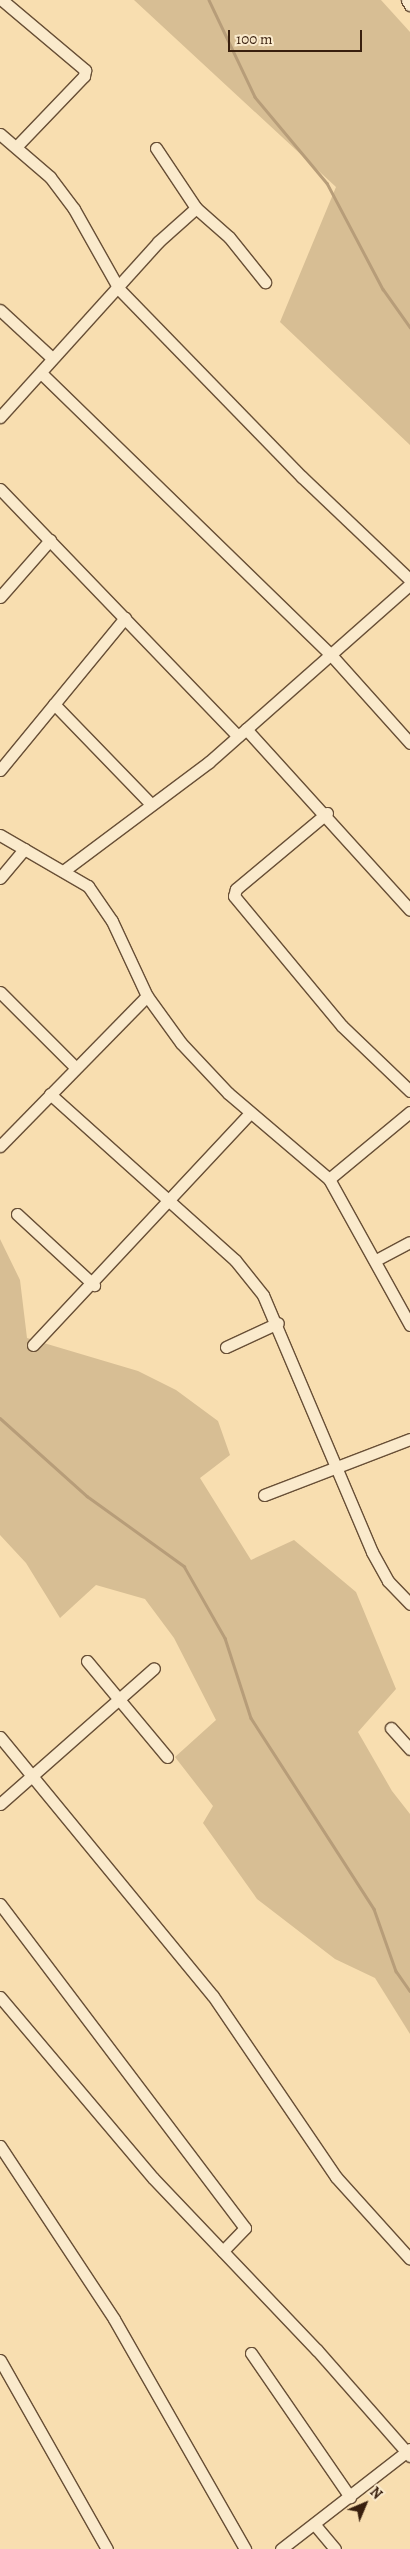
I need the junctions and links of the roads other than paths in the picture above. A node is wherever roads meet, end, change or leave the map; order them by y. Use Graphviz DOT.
graph roads {
  1 [pos="2,0"];
  2 [pos="406,0"];
  3 [pos="410,5"];
  4 [pos="0,134"];
  5 [pos="16,147"];
  6 [pos="156,148"];
  7 [pos="196,208"];
  8 [pos="265,282"];
  9 [pos="119,288"];
  10 [pos="0,310"];
  11 [pos="52,358"];
  12 [pos="41,373"];
  13 [pos="0,417"];
  14 [pos="0,489"];
  15 [pos="50,540"];
  16 [pos="410,580"];
  17 [pos="410,584"];
  18 [pos="0,597"];
  19 [pos="124,618"];
  20 [pos="332,656"];
  21 [pos="54,704"];
  22 [pos="242,733"];
  23 [pos="410,743"];
  24 [pos="0,770"];
  25 [pos="151,804"];
  26 [pos="327,813"];
  27 [pos="0,835"];
  28 [pos="24,849"];
  29 [pos="66,869"];
  30 [pos="0,878"];
  31 [pos="410,910"];
  32 [pos="0,992"];
  33 [pos="147,996"];
  34 [pos="76,1068"];
  35 [pos="410,1091"];
  36 [pos="50,1094"];
  37 [pos="410,1112"];
  38 [pos="250,1113"];
  39 [pos="0,1146"];
  40 [pos="329,1178"];
  41 [pos="170,1202"];
  42 [pos="17,1214"];
  43 [pos="410,1242"];
  44 [pos="376,1260"];
  45 [pos="94,1285"];
  46 [pos="278,1323"];
  47 [pos="410,1326"];
  48 [pos="33,1345"];
  49 [pos="226,1347"];
  50 [pos="410,1439"];
  51 [pos="337,1465"];
  52 [pos="264,1495"];
  53 [pos="410,1604"];
  54 [pos="87,1661"];
  55 [pos="154,1668"];
  56 [pos="121,1701"];
  57 [pos="391,1728"];
  58 [pos="0,1736"];
  59 [pos="410,1749"];
  60 [pos="167,1757"];
  61 [pos="32,1776"];
  62 [pos="0,1804"];
  63 [pos="0,1904"];
  64 [pos="0,1997"];
  65 [pos="0,2146"];
  66 [pos="223,2251"];
  67 [pos="410,2259"];
  68 [pos="251,2353"];
  69 [pos="0,2360"];
  70 [pos="409,2452"];
  71 [pos="350,2497"];
  72 [pos="315,2525"];
  73 [pos="107,2549"];
  74 [pos="245,2549"];
  75 [pos="281,2549"];
  76 [pos="335,2549"];
  1 -- 5 [label="street"];
  2 -- 3 [label="street"];
  4 -- 5 [label="street"];
  5 -- 9 [label="street"];
  6 -- 7 [label="street"];
  7 -- 8 [label="street"];
  7 -- 9 [label="street"];
  9 -- 11 [label="street"];
  9 -- 16 [label="street"];
  10 -- 11 [label="street"];
  11 -- 12 [label="street"];
  12 -- 13 [label="street"];
  12 -- 20 [label="street"];
  14 -- 15 [label="street"];
  15 -- 18 [label="street"];
  15 -- 19 [label="street"];
  17 -- 20 [label="street"];
  19 -- 21 [label="street"];
  19 -- 22 [label="street"];
  20 -- 22 [label="street"];
  20 -- 23 [label="street"];
  21 -- 24 [label="street"];
  21 -- 25 [label="street"];
  22 -- 25 [label="street"];
  22 -- 26 [label="street"];
  25 -- 29 [label="street"];
  26 -- 31 [label="street"];
  26 -- 35 [label="street"];
  27 -- 28 [label="street"];
  28 -- 29 [label="street"];
  28 -- 30 [label="street"];
  29 -- 33 [label="street"];
  32 -- 34 [label="street"];
  33 -- 34 [label="street"];
  33 -- 38 [label="street"];
  34 -- 36 [label="street"];
  36 -- 39 [label="street"];
  36 -- 41 [label="street"];
  37 -- 40 [label="street"];
  38 -- 40 [label="street"];
  38 -- 41 [label="street"];
  40 -- 44 [label="street"];
  41 -- 45 [label="street"];
  41 -- 46 [label="street"];
  42 -- 45 [label="street"];
  43 -- 44 [label="street"];
  44 -- 47 [label="street"];
  45 -- 48 [label="street"];
  46 -- 49 [label="street"];
  46 -- 51 [label="street"];
  50 -- 51 [label="street"];
  51 -- 52 [label="street"];
  51 -- 53 [label="street"];
  54 -- 56 [label="street"];
  55 -- 56 [label="street"];
  56 -- 60 [label="street"];
  56 -- 61 [label="street"];
  57 -- 59 [label="street"];
  58 -- 61 [label="street"];
  61 -- 62 [label="street"];
  61 -- 67 [label="street"];
  63 -- 66 [label="street"];
  64 -- 66 [label="street"];
  65 -- 74 [label="street"];
  66 -- 70 [label="street"];
  68 -- 71 [label="street"];
  69 -- 73 [label="street"];
  70 -- 71 [label="street"];
  71 -- 72 [label="street"];
  72 -- 75 [label="street"];
  72 -- 76 [label="street"];
}
